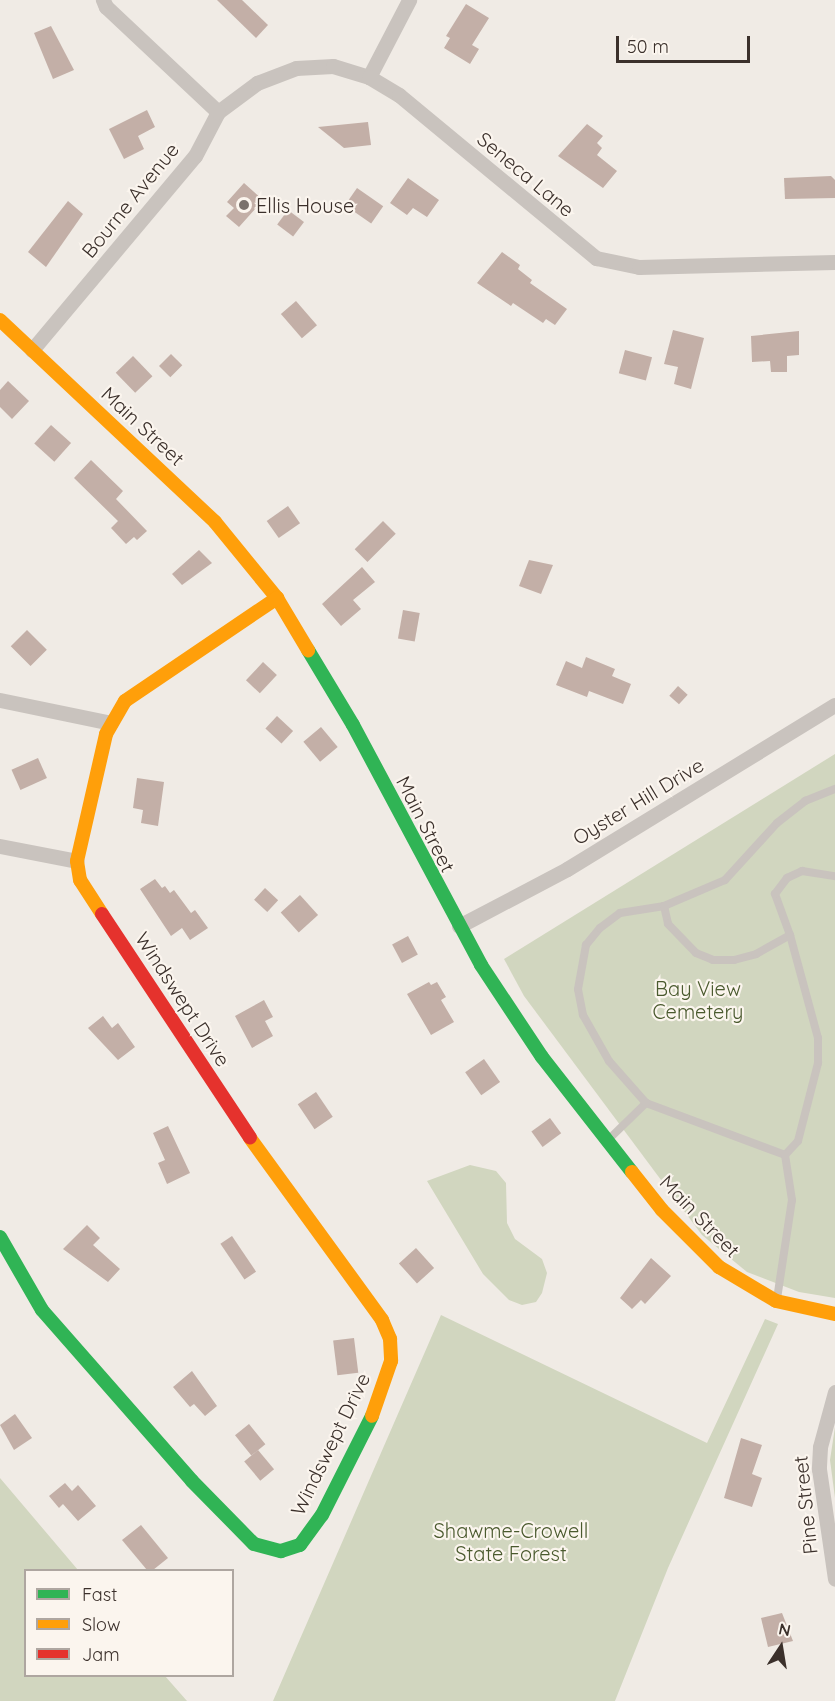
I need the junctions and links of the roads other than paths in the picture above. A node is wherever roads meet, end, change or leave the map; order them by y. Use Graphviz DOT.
graph roads {
  1 [pos="103,0"];
  2 [pos="408,0"];
  3 [pos="369,77"];
  4 [pos="218,112"];
  5 [pos="835,262"];
  6 [pos="3,329"];
  7 [pos="32,350"];
  8 [pos="277,598"];
  9 [pos="0,700"];
  10 [pos="835,705"];
  11 [pos="111,723"];
  12 [pos="835,789"];
  13 [pos="0,846"];
  14 [pos="77,861"];
  15 [pos="835,876"];
  16 [pos="664,906"];
  17 [pos="459,926"];
  18 [pos="790,935"];
  19 [pos="646,1103"];
  20 [pos="607,1140"];
  21 [pos="785,1155"];
  22 [pos="0,1237"];
  23 [pos="776,1301"];
  24 [pos="835,1314"];
  25 [pos="835,1392"];
  26 [pos="835,1580"];
  1 -- 4 [label="street"];
  2 -- 3 [label="street"];
  3 -- 4 [label="street, Seneca Lane"];
  3 -- 5 [label="street, Seneca Lane"];
  4 -- 7 [label="street, Bourne Avenue"];
  6 -- 7 [label="street, Main Street"];
  7 -- 8 [label="street, Main Street"];
  8 -- 11 [label="street, Windswept Drive"];
  8 -- 17 [label="street, Main Street"];
  9 -- 11 [label="street"];
  10 -- 17 [label="street, Oyster Hill Drive"];
  11 -- 14 [label="street, Windswept Drive"];
  12 -- 16 [label="lane"];
  13 -- 14 [label="street"];
  14 -- 22 [label="street, Windswept Drive"];
  15 -- 18 [label="lane"];
  16 -- 18 [label="lane"];
  16 -- 19 [label="lane"];
  17 -- 20 [label="street, Main Street"];
  18 -- 21 [label="lane"];
  19 -- 20 [label="lane"];
  19 -- 21 [label="lane"];
  20 -- 23 [label="street, Main Street"];
  21 -- 23 [label="lane"];
  23 -- 24 [label="street, Main Street"];
  25 -- 26 [label="street, Pine Street"];
}
